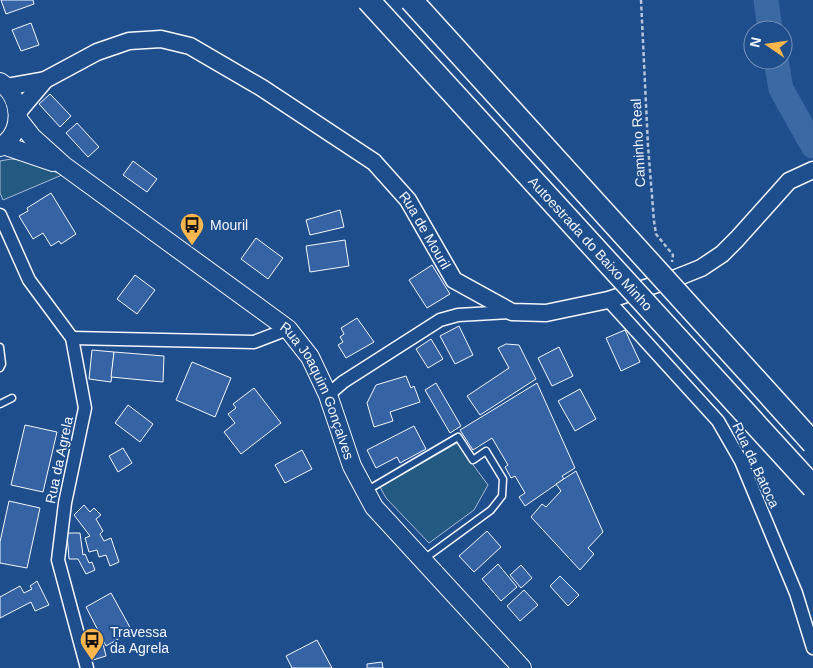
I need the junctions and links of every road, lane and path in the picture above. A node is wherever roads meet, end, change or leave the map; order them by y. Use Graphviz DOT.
graph roads {
  1 [pos="368,0"];
  2 [pos="411,0"];
  3 [pos="641,0"];
  4 [pos="45,80"];
  5 [pos="2,82"];
  6 [pos="18,116"];
  7 [pos="2,146"];
  8 [pos="63,165"];
  9 [pos="807,172"];
  10 [pos="0,215"];
  11 [pos="676,278"];
  12 [pos="608,300"];
  13 [pos="512,312"];
  14 [pos="288,329"];
  15 [pos="72,338"];
  16 [pos="0,347"];
  17 [pos="0,368"];
  18 [pos="328,395"];
  19 [pos="12,398"];
  20 [pos="0,404"];
  21 [pos="813,443"];
  22 [pos="813,488"];
  23 [pos="366,491"];
  24 [pos="423,560"];
  25 [pos="813,648"];
  26 [pos="87,668"];
  27 [pos="522,668"];
  1 -- 22 [label="highway, Autoestrada do Baixo Minho, bridge"];
  2 -- 21 [label="highway, bridge"];
  3 -- 11 [label="path, Caminho Real"];
  4 -- 5 [label="street, Rua de Mouril"];
  4 -- 6 [label="street, Rua de Mouril"];
  4 -- 13 [label="street, Rua de Mouril"];
  5 -- 6 [label="main road"];
  6 -- 7 [label="main road"];
  6 -- 8 [label="main road"];
  7 -- 8 [label="main road"];
  8 -- 14 [label="main road, Rua Joaquim Gonçalves"];
  9 -- 11 [label="street, Rua de Mouril"];
  10 -- 15 [label="street, Rua da Agrela"];
  11 -- 12 [label="street, Rua de Mouril"];
  12 -- 13 [label="street, Rua de Mouril"];
  12 -- 25 [label="street, Rua da Batoca"];
  13 -- 18 [label="street"];
  14 -- 15 [label="street"];
  14 -- 18 [label="main road, Rua Joaquim Gonçalves"];
  15 -- 26 [label="street, Rua da Agrela"];
  16 -- 17 [label="lane"];
  18 -- 23 [label="main road, Rua Joaquim Gonçalves"];
  19 -- 20 [label="lane"];
  23 -- 24 [label="main road, Rua Joaquim Gonçalves"];
  23 -- 24 [label="lane"];
  24 -- 27 [label="main road, Rua Joaquim Gonçalves"];
}
